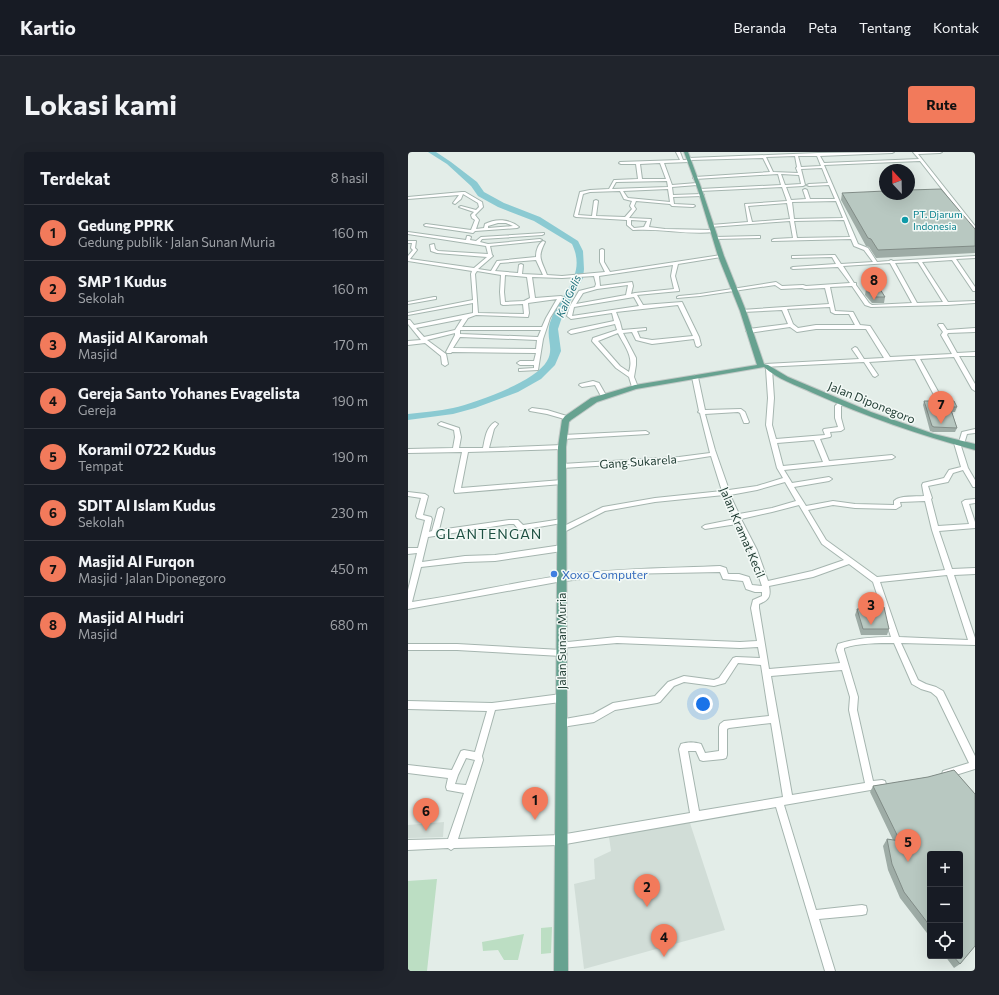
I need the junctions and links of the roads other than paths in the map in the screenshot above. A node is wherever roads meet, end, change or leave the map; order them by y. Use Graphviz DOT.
graph roads {
  1 [pos="678,152"];
  2 [pos="686,152"];
  3 [pos="892,152"];
  4 [pos="940,152"];
  5 [pos="916,153"];
  6 [pos="818,154"];
  7 [pos="796,157"];
  8 [pos="765,158"];
  9 [pos="922,160"];
  10 [pos="682,161"];
  11 [pos="689,161"];
  12 [pos="638,162"];
  13 [pos="662,162"];
  14 [pos="621,163"];
  15 [pos="824,165"];
  16 [pos="798,168"];
  17 [pos="772,173"];
  18 [pos="779,173"];
  19 [pos="800,174"];
  20 [pos="740,175"];
  21 [pos="640,180"];
  22 [pos="669,180"];
  23 [pos="696,181"];
  24 [pos="830,184"];
  25 [pos="809,185"];
  26 [pos="783,186"];
  27 [pos="671,187"];
  28 [pos="761,187"];
  29 [pos="740,188"];
  30 [pos="610,190"];
  31 [pos="621,190"];
  32 [pos="804,190"];
  33 [pos="701,192"];
  34 [pos="462,193"];
  35 [pos="763,194"];
  36 [pos="671,196"];
  37 [pos="408,198"];
  38 [pos="634,200"];
  39 [pos="837,200"];
  40 [pos="596,201"];
  41 [pos="809,201"];
  42 [pos="789,202"];
  43 [pos="455,203"];
  44 [pos="672,203"];
  45 [pos="693,206"];
  46 [pos="461,207"];
  47 [pos="477,212"];
  48 [pos="594,217"];
  49 [pos="628,219"];
  50 [pos="845,219"];
  51 [pos="792,220"];
  52 [pos="750,223"];
  53 [pos="426,225"];
  54 [pos="646,228"];
  55 [pos="712,228"];
  56 [pos="486,229"];
  57 [pos="975,229"];
  58 [pos="473,231"];
  59 [pos="408,233"];
  60 [pos="542,234"];
  61 [pos="715,238"];
  62 [pos="758,238"];
  63 [pos="854,238"];
  64 [pos="795,239"];
  65 [pos="774,240"];
  66 [pos="467,241"];
  67 [pos="408,242"];
  68 [pos="477,243"];
  69 [pos="432,245"];
  70 [pos="488,245"];
  71 [pos="602,250"];
  72 [pos="491,256"];
  73 [pos="721,256"];
  74 [pos="794,257"];
  75 [pos="975,257"];
  76 [pos="538,258"];
  77 [pos="953,258"];
  78 [pos="408,260"];
  79 [pos="919,260"];
  80 [pos="891,261"];
  81 [pos="676,262"];
  82 [pos="875,262"];
  83 [pos="521,265"];
  84 [pos="840,265"];
  85 [pos="793,268"];
  86 [pos="474,269"];
  87 [pos="492,272"];
  88 [pos="608,273"];
  89 [pos="503,274"];
  90 [pos="520,275"];
  91 [pos="529,275"];
  92 [pos="596,275"];
  93 [pos="546,277"];
  94 [pos="854,284"];
  95 [pos="827,286"];
  96 [pos="597,288"];
  97 [pos="677,290"];
  98 [pos="733,290"];
  99 [pos="975,290"];
  100 [pos="635,295"];
  101 [pos="628,296"];
  102 [pos="679,297"];
  103 [pos="434,298"];
  104 [pos="531,300"];
  105 [pos="475,301"];
  106 [pos="525,302"];
  107 [pos="975,302"];
  108 [pos="408,303"];
  109 [pos="680,303"];
  110 [pos="503,304"];
  111 [pos="947,304"];
  112 [pos="832,305"];
  113 [pos="916,305"];
  114 [pos="572,306"];
  115 [pos="642,307"];
  116 [pos="784,308"];
  117 [pos="613,311"];
  118 [pos="742,311"];
  119 [pos="408,314"];
  120 [pos="476,314"];
  121 [pos="491,314"];
  122 [pos="466,316"];
  123 [pos="408,321"];
  124 [pos="618,322"];
  125 [pos="941,325"];
  126 [pos="791,326"];
  127 [pos="858,326"];
  128 [pos="412,327"];
  129 [pos="544,330"];
  130 [pos="644,330"];
  131 [pos="975,330"];
  132 [pos="458,331"];
  133 [pos="620,331"];
  134 [pos="634,331"];
  135 [pos="749,331"];
  136 [pos="571,332"];
  137 [pos="946,332"];
  138 [pos="696,337"];
  139 [pos="540,339"];
  140 [pos="425,340"];
  141 [pos="408,343"];
  142 [pos="698,345"];
  143 [pos="855,349"];
  144 [pos="450,350"];
  145 [pos="538,352"];
  146 [pos="975,354"];
  147 [pos="957,355"];
  148 [pos="445,357"];
  149 [pos="917,358"];
  150 [pos="888,359"];
  151 [pos="864,361"];
  152 [pos="520,363"];
  153 [pos="537,363"];
  154 [pos="445,364"];
  155 [pos="765,367"];
  156 [pos="521,370"];
  157 [pos="875,375"];
  158 [pos="631,376"];
  159 [pos="695,377"];
  160 [pos="582,385"];
  161 [pos="635,387"];
  162 [pos="975,389"];
  163 [pos="937,395"];
  164 [pos="604,397"];
  165 [pos="842,402"];
  166 [pos="532,410"];
  167 [pos="701,412"];
  168 [pos="568,418"];
  169 [pos="746,422"];
  170 [pos="441,424"];
  171 [pos="495,424"];
  172 [pos="975,431"];
  173 [pos="646,433"];
  174 [pos="563,437"];
  175 [pos="816,438"];
  176 [pos="773,441"];
  177 [pos="959,443"];
  178 [pos="562,447"];
  179 [pos="975,447"];
  180 [pos="485,450"];
  181 [pos="408,451"];
  182 [pos="455,451"];
  183 [pos="465,451"];
  184 [pos="714,454"];
  185 [pos="892,457"];
  186 [pos="827,464"];
  187 [pos="562,466"];
  188 [pos="780,468"];
  189 [pos="965,468"];
  190 [pos="829,479"];
  191 [pos="562,482"];
  192 [pos="788,482"];
  193 [pos="975,485"];
  194 [pos="726,493"];
  195 [pos="408,494"];
  196 [pos="929,498"];
  197 [pos="975,501"];
  198 [pos="803,505"];
  199 [pos="441,509"];
  200 [pos="738,518"];
  201 [pos="562,526"];
  202 [pos="974,526"];
  203 [pos="705,527"];
  204 [pos="935,529"];
  205 [pos="435,533"];
  206 [pos="425,535"];
  207 [pos="562,548"];
  208 [pos="421,550"];
  209 [pos="408,551"];
  210 [pos="850,561"];
  211 [pos="418,565"];
  212 [pos="975,571"];
  213 [pos="949,572"];
  214 [pos="561,579"];
  215 [pos="876,580"];
  216 [pos="766,587"];
  217 [pos="410,592"];
  218 [pos="408,605"];
  219 [pos="975,626"];
  220 [pos="967,627"];
  221 [pos="896,640"];
  222 [pos="762,644"];
  223 [pos="974,646"];
  224 [pos="408,647"];
  225 [pos="561,649"];
  226 [pos="765,662"];
  227 [pos="844,666"];
  228 [pos="767,673"];
  229 [pos="562,698"];
  230 [pos="408,705"];
  231 [pos="492,707"];
  232 [pos="774,718"];
  233 [pos="562,723"];
  234 [pos="478,756"];
  235 [pos="408,769"];
  236 [pos="454,774"];
  237 [pos="938,776"];
  238 [pos="894,783"];
  239 [pos="870,786"];
  240 [pos="470,790"];
  241 [pos="783,802"];
  242 [pos="695,817"];
  243 [pos="560,840"];
  244 [pos="408,845"];
  245 [pos="451,845"];
  246 [pos="862,910"];
  247 [pos="813,915"];
  248 [pos="561,971"];
  249 [pos="830,971"];
  1 -- 10 [label="street"];
  2 -- 11 [label="main road"];
  3 -- 6 [label="street"];
  4 -- 5 [label="street"];
  5 -- 9 [label="street"];
  6 -- 7 [label="street"];
  6 -- 15 [label="street"];
  7 -- 8 [label="street"];
  7 -- 16 [label="street"];
  8 -- 11 [label="street"];
  8 -- 17 [label="street"];
  9 -- 15 [label="street"];
  9 -- 57 [label="street"];
  10 -- 11 [label="street"];
  10 -- 13 [label="street"];
  11 -- 23 [label="main road"];
  12 -- 13 [label="street"];
  12 -- 14 [label="street"];
  12 -- 21 [label="street"];
  13 -- 22 [label="street"];
  15 -- 16 [label="street"];
  15 -- 24 [label="street"];
  16 -- 19 [label="street"];
  17 -- 18 [label="street"];
  17 -- 20 [label="street"];
  18 -- 19 [label="street"];
  18 -- 26 [label="street"];
  19 -- 26 [label="street"];
  20 -- 23 [label="street"];
  20 -- 29 [label="street"];
  21 -- 22 [label="street"];
  21 -- 30 [label="street"];
  22 -- 27 [label="street"];
  23 -- 27 [label="street"];
  23 -- 33 [label="main road"];
  24 -- 25 [label="street"];
  24 -- 39 [label="street"];
  26 -- 28 [label="street"];
  26 -- 42 [label="street"];
  27 -- 31 [label="street"];
  27 -- 36 [label="street"];
  28 -- 29 [label="street"];
  28 -- 35 [label="street"];
  29 -- 33 [label="street"];
  30 -- 31 [label="street"];
  30 -- 48 [label="street"];
  31 -- 38 [label="street"];
  32 -- 41 [label="street"];
  33 -- 36 [label="street"];
  33 -- 55 [label="main road"];
  34 -- 37 [label="street"];
  34 -- 43 [label="street"];
  34 -- 47 [label="street"];
  36 -- 44 [label="street"];
  38 -- 44 [label="street"];
  38 -- 49 [label="street"];
  39 -- 41 [label="street"];
  39 -- 50 [label="street"];
  40 -- 48 [label="street"];
  41 -- 42 [label="street"];
  42 -- 51 [label="street"];
  42 -- 52 [label="street"];
  44 -- 45 [label="street"];
  46 -- 47 [label="street"];
  47 -- 58 [label="street"];
  48 -- 49 [label="street"];
  49 -- 54 [label="street"];
  49 -- 54 [label="street"];
  50 -- 51 [label="street"];
  50 -- 63 [label="street"];
  51 -- 52 [label="street"];
  51 -- 64 [label="street"];
  52 -- 55 [label="street"];
  53 -- 58 [label="street"];
  54 -- 55 [label="street"];
  55 -- 61 [label="main road"];
  56 -- 56 [label="street"];
  56 -- 58 [label="street"];
  58 -- 66 [label="street"];
  59 -- 66 [label="street"];
  60 -- 68 [label="street"];
  61 -- 62 [label="street"];
  61 -- 73 [label="main road"];
  63 -- 64 [label="street"];
  63 -- 82 [label="street"];
  64 -- 65 [label="street"];
  66 -- 68 [label="street"];
  67 -- 78 [label="street"];
  68 -- 70 [label="street"];
  69 -- 72 [label="street"];
  70 -- 72 [label="street"];
  70 -- 76 [label="street"];
  71 -- 88 [label="street"];
  72 -- 86 [label="street"];
  73 -- 81 [label="street"];
  73 -- 98 [label="main road"];
  74 -- 84 [label="street"];
  75 -- 77 [label="street"];
  76 -- 87 [label="street"];
  76 -- 93 [label="street"];
  77 -- 79 [label="street"];
  77 -- 99 [label="street"];
  78 -- 86 [label="street"];
  79 -- 80 [label="street"];
  79 -- 111 [label="street"];
  80 -- 82 [label="street"];
  80 -- 113 [label="street"];
  81 -- 88 [label="street"];
  81 -- 97 [label="street"];
  82 -- 84 [label="street"];
  83 -- 90 [label="street"];
  84 -- 85 [label="street"];
  84 -- 94 [label="street"];
  86 -- 87 [label="street"];
  86 -- 105 [label="street"];
  87 -- 89 [label="street"];
  88 -- 92 [label="street"];
  89 -- 90 [label="street"];
  89 -- 110 [label="street"];
  90 -- 91 [label="street"];
  91 -- 93 [label="street"];
  91 -- 104 [label="street"];
  92 -- 93 [label="street"];
  92 -- 96 [label="street"];
  94 -- 95 [label="street"];
  94 -- 113 [label="street"];
  95 -- 98 [label="street"];
  95 -- 112 [label="street"];
  96 -- 101 [label="street"];
  96 -- 114 [label="street"];
  97 -- 100 [label="street"];
  97 -- 102 [label="street"];
  98 -- 102 [label="street"];
  98 -- 118 [label="main road"];
  100 -- 101 [label="street"];
  100 -- 115 [label="street"];
  101 -- 114 [label="street"];
  102 -- 109 [label="street"];
  103 -- 108 [label="street"];
  104 -- 106 [label="street"];
  104 -- 129 [label="street"];
  105 -- 119 [label="street"];
  105 -- 120 [label="street"];
  106 -- 110 [label="street"];
  106 -- 121 [label="street"];
  107 -- 111 [label="street"];
  109 -- 115 [label="street"];
  109 -- 138 [label="street"];
  110 -- 121 [label="street"];
  111 -- 113 [label="street"];
  112 -- 116 [label="street"];
  112 -- 127 [label="street"];
  114 -- 117 [label="street"];
  115 -- 117 [label="street"];
  116 -- 118 [label="street"];
  116 -- 126 [label="street"];
  117 -- 124 [label="street"];
  118 -- 135 [label="main road"];
  120 -- 121 [label="street"];
  120 -- 122 [label="street"];
  122 -- 128 [label="street"];
  122 -- 132 [label="street"];
  123 -- 128 [label="street"];
  124 -- 133 [label="street"];
  124 -- 136 [label="street"];
  125 -- 137 [label="street"];
  126 -- 127 [label="street"];
  126 -- 135 [label="street"];
  127 -- 150 [label="street"];
  128 -- 140 [label="street"];
  129 -- 132 [label="street"];
  129 -- 139 [label="street"];
  130 -- 134 [label="street"];
  131 -- 137 [label="street"];
  132 -- 139 [label="street"];
  132 -- 140 [label="street"];
  132 -- 144 [label="street"];
  133 -- 134 [label="street"];
  133 -- 158 [label="street"];
  133 -- 158 [label="street"];
  134 -- 138 [label="street"];
  135 -- 155 [label="main road"];
  137 -- 147 [label="street"];
  138 -- 142 [label="street"];
  139 -- 145 [label="street"];
  140 -- 141 [label="street"];
  140 -- 148 [label="street"];
  143 -- 151 [label="street"];
  144 -- 145 [label="street"];
  144 -- 148 [label="street"];
  145 -- 153 [label="street"];
  146 -- 147 [label="street"];
  147 -- 149 [label="street"];
  147 -- 162 [label="street"];
  148 -- 154 [label="street"];
  149 -- 150 [label="street"];
  149 -- 163 [label="street"];
  150 -- 151 [label="street"];
  151 -- 155 [label="street"];
  151 -- 157 [label="street"];
  152 -- 153 [label="street"];
  153 -- 156 [label="street"];
  155 -- 159 [label="main road"];
  155 -- 165 [label="main road, Jalan Diponegoro"];
  155 -- 176 [label="street"];
  158 -- 161 [label="street"];
  159 -- 161 [label="main road"];
  159 -- 167 [label="street, Jalan Kramat Kecil"];
  160 -- 164 [label="street"];
  161 -- 164 [label="main road"];
  164 -- 168 [label="main road"];
  165 -- 175 [label="street"];
  165 -- 177 [label="main road, Jalan Diponegoro"];
  166 -- 168 [label="street"];
  167 -- 169 [label="street"];
  167 -- 184 [label="street, Jalan Kramat Kecil"];
  168 -- 174 [label="main road, Jalan Sunan Muria"];
  170 -- 182 [label="street"];
  171 -- 180 [label="street"];
  172 -- 177 [label="street"];
  173 -- 174 [label="street"];
  174 -- 178 [label="main road, Jalan Sunan Muria"];
  175 -- 176 [label="street"];
  175 -- 186 [label="street"];
  176 -- 188 [label="street"];
  177 -- 179 [label="main road, Jalan Diponegoro"];
  177 -- 189 [label="street"];
  178 -- 180 [label="street"];
  178 -- 187 [label="main road, Jalan Sunan Muria"];
  180 -- 183 [label="street"];
  181 -- 182 [label="street"];
  182 -- 183 [label="street"];
  183 -- 191 [label="street"];
  184 -- 187 [label="street, Gang Sukarela"];
  184 -- 194 [label="street, Jalan Kramat Kecil"];
  185 -- 186 [label="street"];
  186 -- 188 [label="street"];
  187 -- 191 [label="main road, Jalan Sunan Muria"];
  188 -- 192 [label="street"];
  189 -- 193 [label="street"];
  189 -- 196 [label="street"];
  190 -- 192 [label="street"];
  191 -- 201 [label="main road, Jalan Sunan Muria"];
  192 -- 194 [label="street"];
  192 -- 198 [label="street"];
  194 -- 200 [label="street, Jalan Kramat Kecil"];
  194 -- 201 [label="street"];
  195 -- 206 [label="street"];
  196 -- 198 [label="street"];
  196 -- 204 [label="street"];
  197 -- 202 [label="street"];
  198 -- 200 [label="street"];
  198 -- 210 [label="street"];
  199 -- 205 [label="street"];
  200 -- 203 [label="street"];
  200 -- 216 [label="street, Jalan Kramat Kecil"];
  201 -- 205 [label="street"];
  201 -- 207 [label="main road, Jalan Sunan Muria"];
  202 -- 204 [label="street"];
  204 -- 213 [label="street"];
  205 -- 206 [label="street"];
  206 -- 208 [label="street"];
  207 -- 211 [label="street"];
  207 -- 214 [label="main road, Jalan Sunan Muria"];
  208 -- 209 [label="street"];
  208 -- 211 [label="street"];
  210 -- 215 [label="street"];
  210 -- 216 [label="street"];
  211 -- 217 [label="street"];
  212 -- 213 [label="street"];
  213 -- 215 [label="street"];
  213 -- 220 [label="street"];
  214 -- 216 [label="street"];
  214 -- 218 [label="street"];
  214 -- 225 [label="main road, Jalan Sunan Muria"];
  215 -- 221 [label="street"];
  216 -- 222 [label="street, Jalan Kramat Kecil"];
  217 -- 218 [label="street"];
  219 -- 220 [label="street"];
  220 -- 223 [label="street"];
  221 -- 223 [label="street"];
  221 -- 227 [label="street"];
  221 -- 237 [label="street"];
  222 -- 225 [label="street"];
  222 -- 226 [label="street, Jalan Kramat Kecil"];
  224 -- 225 [label="street"];
  225 -- 229 [label="main road, Jalan Sunan Muria"];
  226 -- 228 [label="street, Jalan Kramat Kecil"];
  226 -- 233 [label="street"];
  227 -- 228 [label="street"];
  227 -- 239 [label="street"];
  228 -- 232 [label="street, Jalan Kramat Kecil"];
  229 -- 231 [label="street"];
  229 -- 233 [label="main road, Jalan Sunan Muria"];
  230 -- 231 [label="street"];
  231 -- 234 [label="street"];
  232 -- 241 [label="street, Jalan Kramat Kecil"];
  232 -- 242 [label="street"];
  233 -- 243 [label="main road, Jalan Sunan Muria"];
  234 -- 236 [label="street"];
  234 -- 240 [label="street"];
  235 -- 236 [label="street"];
  236 -- 240 [label="street"];
  238 -- 239 [label="street"];
  239 -- 241 [label="street"];
  240 -- 245 [label="street"];
  241 -- 242 [label="street"];
  241 -- 247 [label="street, Jalan Kramat Kecil"];
  242 -- 243 [label="street"];
  243 -- 245 [label="street"];
  243 -- 248 [label="main road, Jalan Sunan Muria"];
  244 -- 245 [label="street"];
  246 -- 247 [label="street"];
  247 -- 249 [label="street, Jalan Kramat Kecil"];
}
